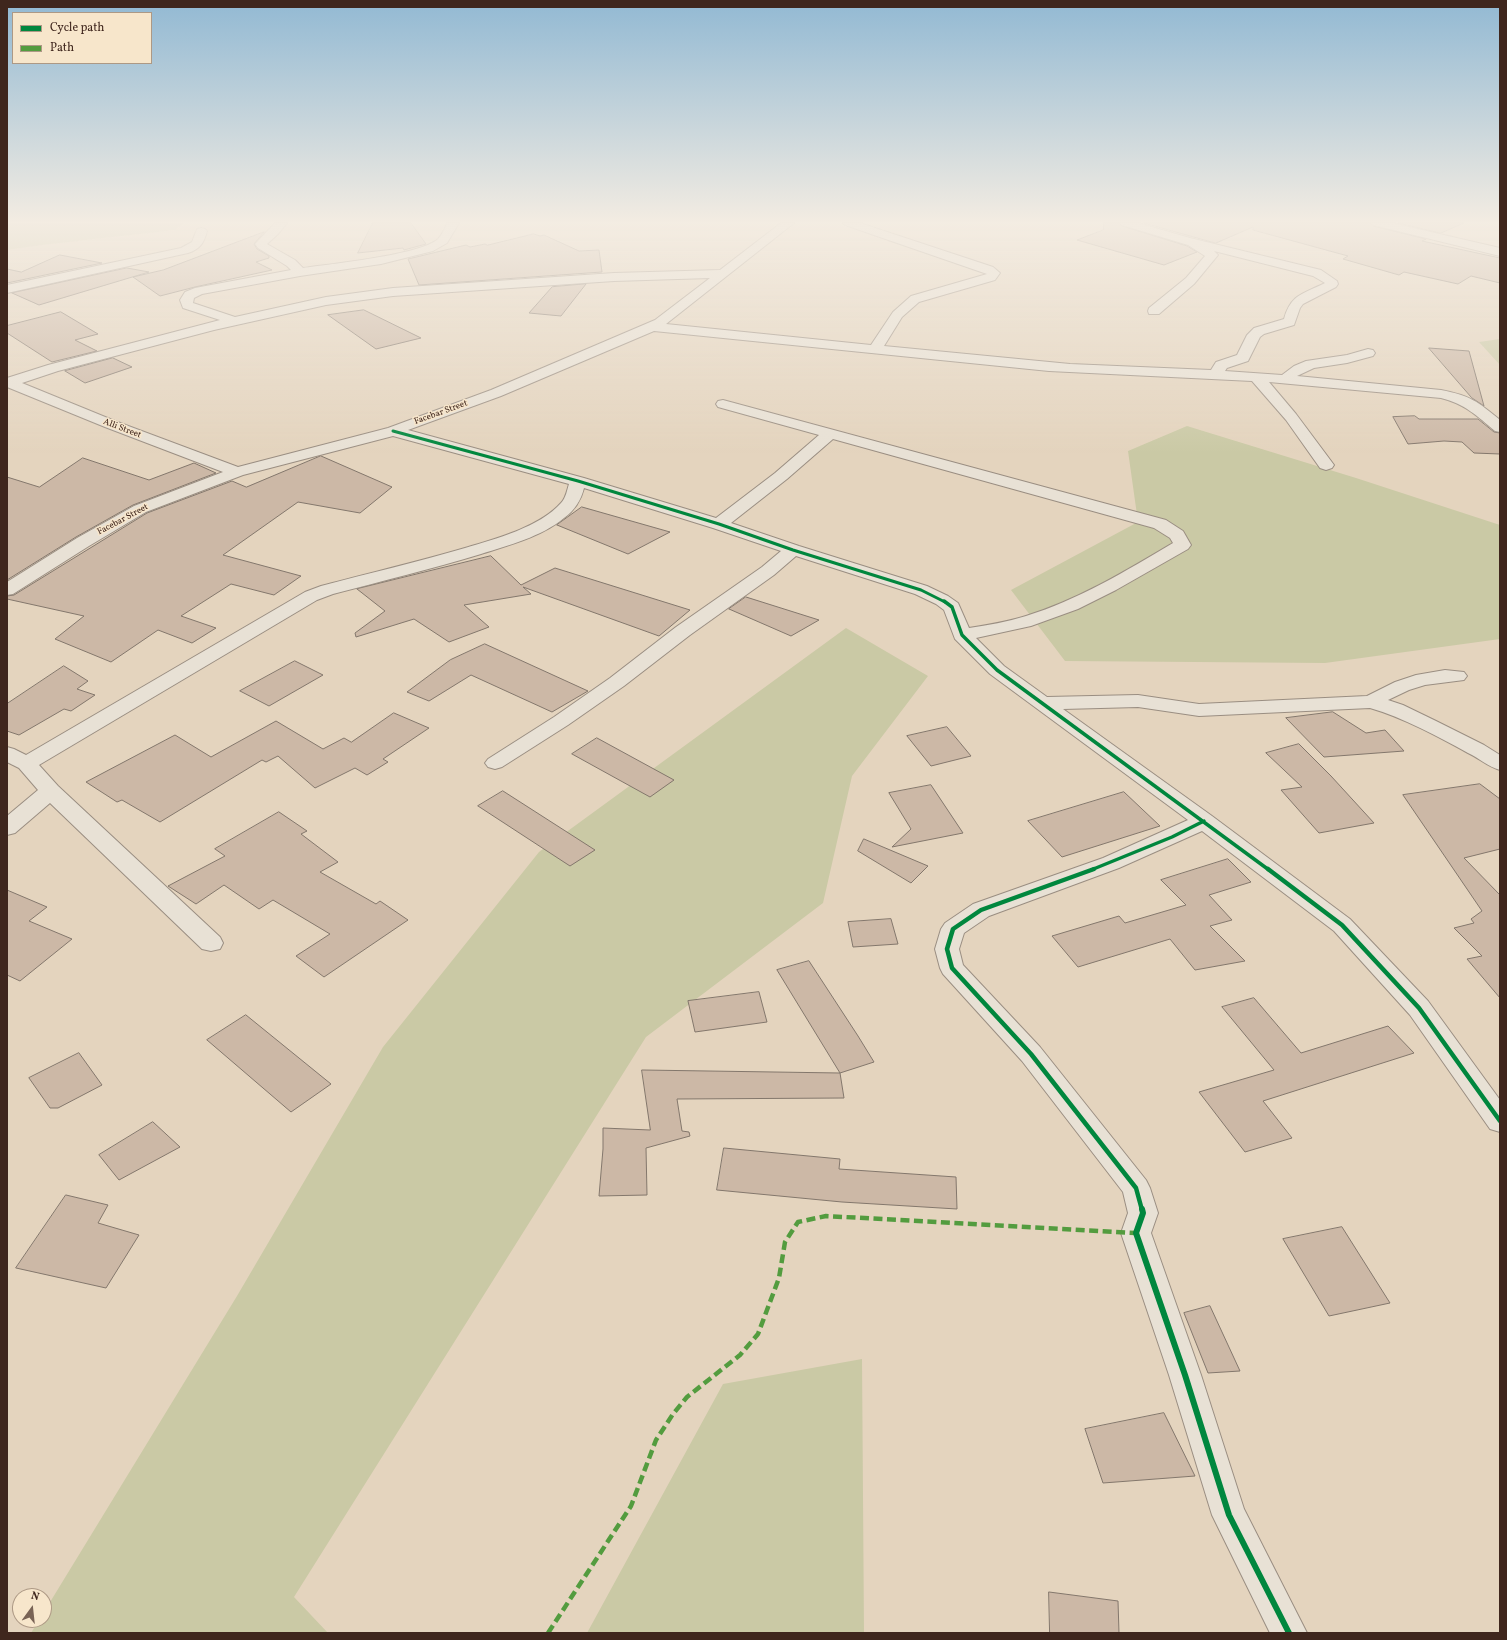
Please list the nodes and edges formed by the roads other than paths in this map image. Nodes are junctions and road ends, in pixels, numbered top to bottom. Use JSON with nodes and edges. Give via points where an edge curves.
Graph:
{"nodes":[{"id":1,"x":186,"y":300,"type":"edge"},
{"id":2,"x":337,"y":300,"type":"edge"},
{"id":3,"x":689,"y":300,"type":"edge"},
{"id":4,"x":914,"y":300,"type":"edge"},
{"id":5,"x":1168,"y":300,"type":"edge"},
{"id":6,"x":1301,"y":300,"type":"edge"},
{"id":7,"x":1154,"y":311,"type":"dead end"},
{"id":8,"x":235,"y":321,"type":"junction"},
{"id":9,"x":652,"y":327,"type":"junction"},
{"id":10,"x":876,"y":348,"type":"junction"},
{"id":11,"x":1368,"y":353,"type":"dead end"},
{"id":12,"x":1216,"y":375,"type":"junction"},
{"id":13,"x":1257,"y":378,"type":"junction"},
{"id":14,"x":1286,"y":379,"type":"junction"},
{"id":15,"x":7,"y":382,"type":"edge"},
{"id":16,"x":723,"y":404,"type":"dead end"},
{"id":17,"x":1500,"y":428,"type":"edge"},
{"id":18,"x":393,"y":431,"type":"junction"},
{"id":19,"x":831,"y":433,"type":"junction"},
{"id":20,"x":1326,"y":465,"type":"dead end"},
{"id":21,"x":237,"y":472,"type":"junction"},
{"id":22,"x":578,"y":480,"type":"junction"},
{"id":23,"x":719,"y":524,"type":"junction"},
{"id":24,"x":793,"y":550,"type":"junction"},
{"id":25,"x":7,"y":590,"type":"edge"},
{"id":26,"x":962,"y":635,"type":"junction"},
{"id":27,"x":1457,"y":676,"type":"dead end"},
{"id":28,"x":1371,"y":702,"type":"junction"},
{"id":29,"x":1042,"y":703,"type":"junction"},
{"id":30,"x":7,"y":752,"type":"edge"},
{"id":31,"x":495,"y":763,"type":"dead end"},
{"id":32,"x":26,"y":764,"type":"junction"},
{"id":33,"x":1500,"y":764,"type":"edge"},
{"id":34,"x":50,"y":791,"type":"junction"},
{"id":35,"x":1204,"y":820,"type":"junction"},
{"id":36,"x":7,"y":828,"type":"edge"},
{"id":37,"x":211,"y":943,"type":"dead end"},
{"id":38,"x":1500,"y":1121,"type":"edge"},
{"id":39,"x":1289,"y":1633,"type":"edge"}],
"edges":[{"from":1,"to":8,"type":"street","via":[[186,305]]},
{"from":2,"to":8,"type":"street"},
{"from":3,"to":9,"type":"street","name":"Facebar Street"},
{"from":4,"to":10,"type":"street","via":[[898,314]]},
{"from":5,"to":7,"type":"street"},
{"from":6,"to":12,"type":"street","via":[[1296,302],[1289,322],[1259,331],[1254,335],[1242,359],[1221,364]]},
{"from":8,"to":15,"type":"street"},
{"from":9,"to":10,"type":"street"},
{"from":9,"to":18,"type":"street","name":"Facebar Street","via":[[496,393]]},
{"from":10,"to":12,"type":"street","via":[[1077,370]]},
{"from":11,"to":14,"type":"street","via":[[1341,360],[1315,362],[1294,371]]},
{"from":12,"to":13,"type":"street"},
{"from":13,"to":14,"type":"street"},
{"from":13,"to":20,"type":"street","via":[[1291,417]]},
{"from":14,"to":17,"type":"street","via":[[1442,394],[1460,398]]},
{"from":15,"to":21,"type":"street","name":"Alli Street"},
{"from":16,"to":19,"type":"street"},
{"from":18,"to":21,"type":"street","name":"Facebar Street"},
{"from":18,"to":22,"type":"street"},
{"from":19,"to":23,"type":"street"},
{"from":19,"to":26,"type":"street","via":[[1160,524],[1177,535],[1182,544],[1137,572],[1079,601],[1008,627]]},
{"from":21,"to":25,"type":"street","name":"Facebar Street","via":[[140,509]]},
{"from":22,"to":23,"type":"street"},
{"from":22,"to":32,"type":"street","via":[[573,499],[567,508],[559,515],[519,536],[311,596]]},
{"from":23,"to":24,"type":"street"},
{"from":24,"to":26,"type":"street","via":[[921,590],[942,600],[952,607]]},
{"from":24,"to":31,"type":"street","via":[[617,682]]},
{"from":26,"to":29,"type":"street","via":[[997,670]]},
{"from":27,"to":28,"type":"street","via":[[1423,679],[1385,693]]},
{"from":28,"to":29,"type":"street","via":[[1200,710],[1138,701]]},
{"from":28,"to":33,"type":"street","via":[[1396,709],[1430,724]]},
{"from":29,"to":35,"type":"street"},
{"from":30,"to":32,"type":"street"},
{"from":32,"to":34,"type":"street"},
{"from":34,"to":36,"type":"street"},
{"from":34,"to":37,"type":"street"},
{"from":35,"to":38,"type":"street","via":[[1342,925],[1419,1008]]},
{"from":35,"to":39,"type":"street","via":[[1172,837],[1111,863],[980,910],[953,929],[947,949],[952,968],[1031,1054],[1136,1188],[1144,1213],[1136,1233],[1185,1375],[1229,1515]]}]}
